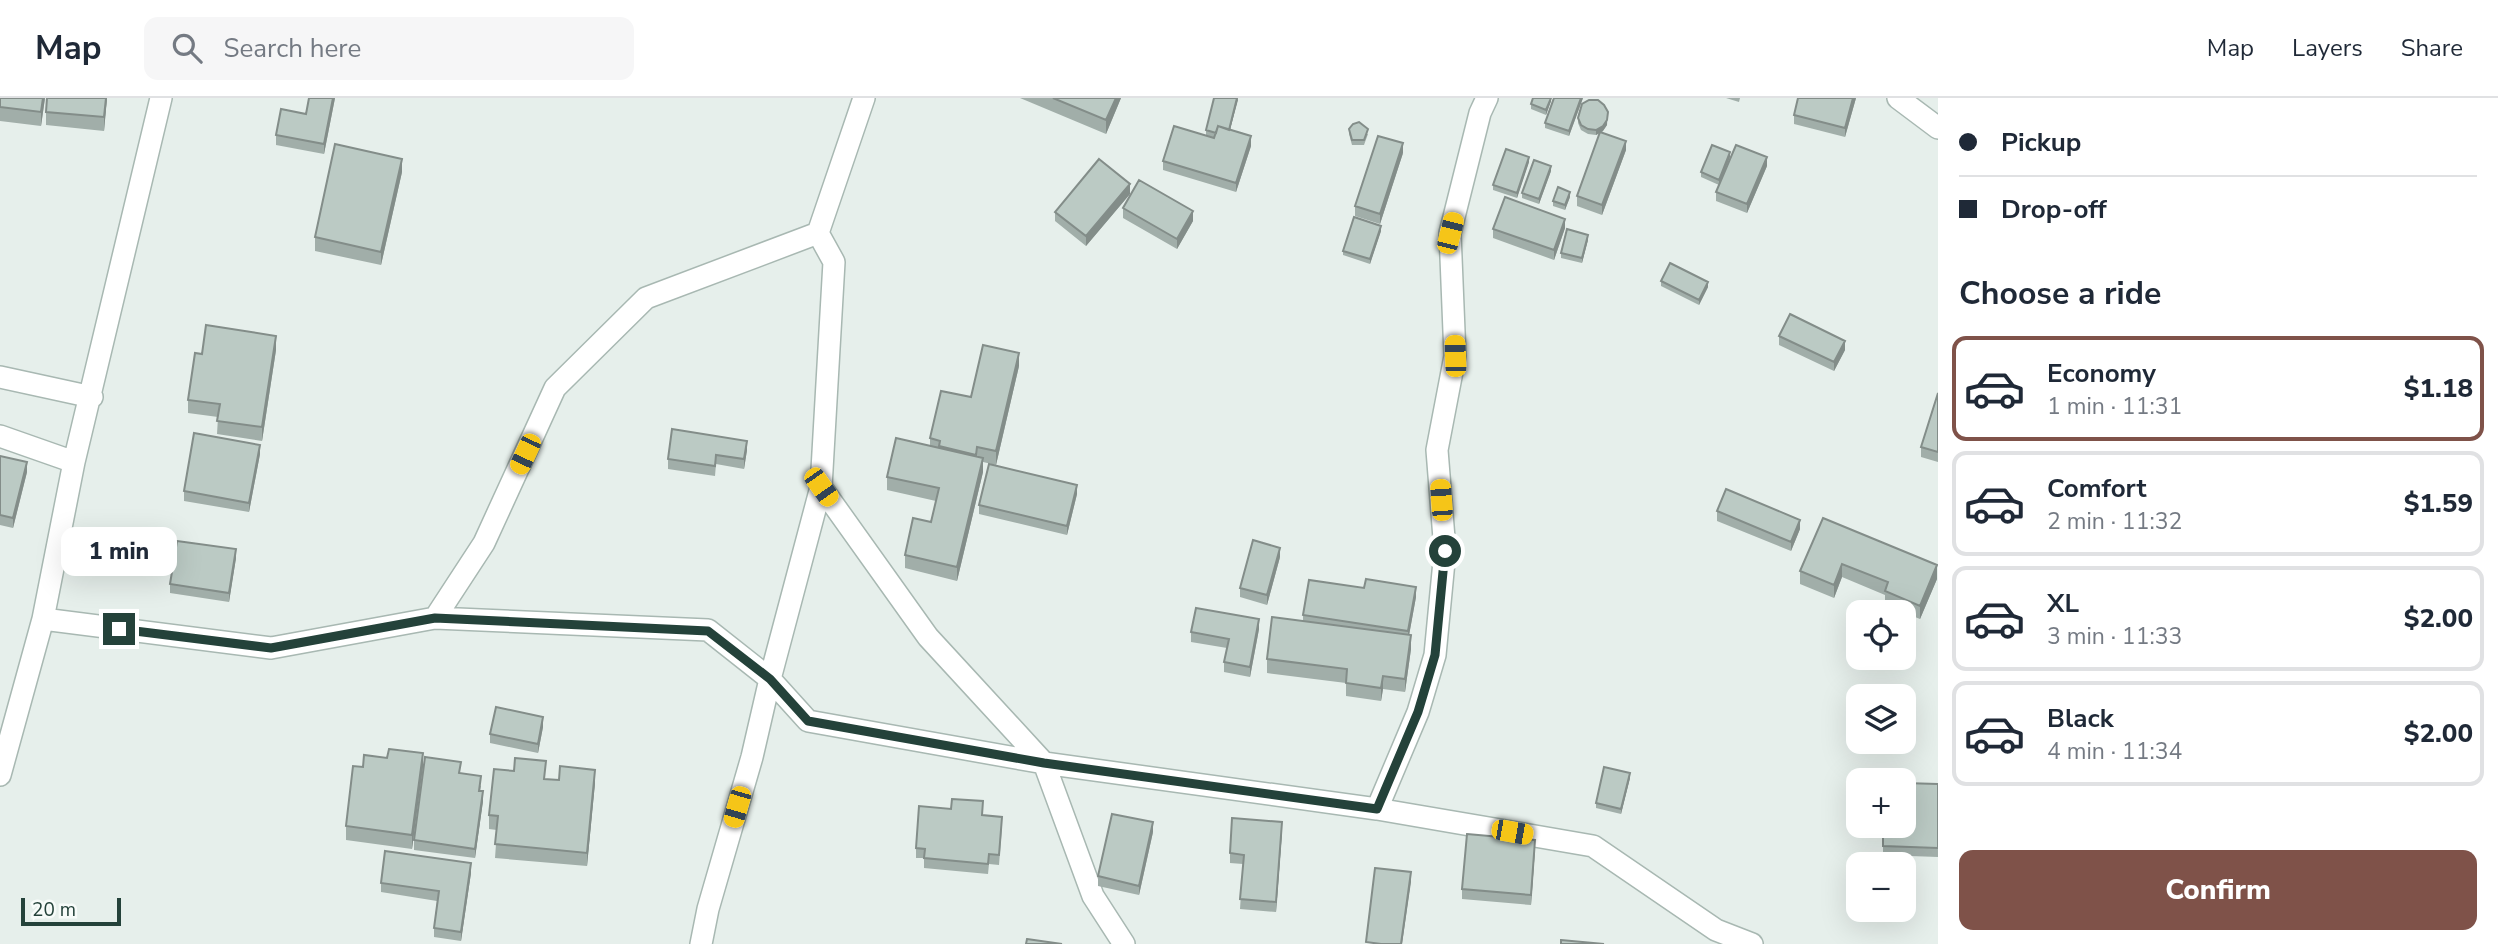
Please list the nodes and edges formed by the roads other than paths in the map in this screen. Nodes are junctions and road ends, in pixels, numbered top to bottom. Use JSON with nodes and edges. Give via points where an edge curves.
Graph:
{"nodes":[{"id":1,"x":161,"y":98,"type":"edge"},
{"id":2,"x":864,"y":98,"type":"edge"},
{"id":3,"x":1487,"y":98,"type":"edge"},
{"id":4,"x":1898,"y":98,"type":"edge"},
{"id":5,"x":1938,"y":128,"type":"edge"},
{"id":6,"x":818,"y":233,"type":"junction"},
{"id":7,"x":0,"y":377,"type":"edge"},
{"id":8,"x":92,"y":397,"type":"junction"},
{"id":9,"x":0,"y":436,"type":"edge"},
{"id":10,"x":75,"y":462,"type":"junction"},
{"id":11,"x":821,"y":487,"type":"junction"},
{"id":12,"x":435,"y":618,"type":"junction"},
{"id":13,"x":43,"y":619,"type":"junction"},
{"id":14,"x":770,"y":679,"type":"junction"},
{"id":15,"x":1044,"y":763,"type":"junction"},
{"id":16,"x":0,"y":775,"type":"edge"},
{"id":17,"x":1377,"y":809,"type":"junction"},
{"id":18,"x":701,"y":944,"type":"edge"},
{"id":19,"x":1124,"y":944,"type":"edge"},
{"id":20,"x":1752,"y":944,"type":"edge"}],
"edges":[{"from":1,"to":8,"type":"street"},
{"from":2,"to":6,"type":"street"},
{"from":3,"to":17,"type":"street","via":[[1450,233],[1455,356],[1437,450],[1445,551],[1435,655],[1418,712]]},
{"from":4,"to":5,"type":"street"},
{"from":6,"to":11,"type":"street","via":[[834,262]]},
{"from":6,"to":12,"type":"street","via":[[646,298],[555,388],[484,543]]},
{"from":7,"to":8,"type":"street"},
{"from":8,"to":10,"type":"street"},
{"from":9,"to":10,"type":"street"},
{"from":10,"to":13,"type":"street"},
{"from":11,"to":14,"type":"street"},
{"from":11,"to":15,"type":"street","via":[[928,636]]},
{"from":12,"to":13,"type":"street","via":[[271,648]]},
{"from":12,"to":14,"type":"street","via":[[708,631]]},
{"from":13,"to":16,"type":"street"},
{"from":14,"to":15,"type":"street","via":[[808,721]]},
{"from":14,"to":18,"type":"street"},
{"from":15,"to":17,"type":"street"},
{"from":15,"to":19,"type":"street","via":[[1093,896]]},
{"from":17,"to":20,"type":"street","via":[[1593,846],[1716,930]]}]}
